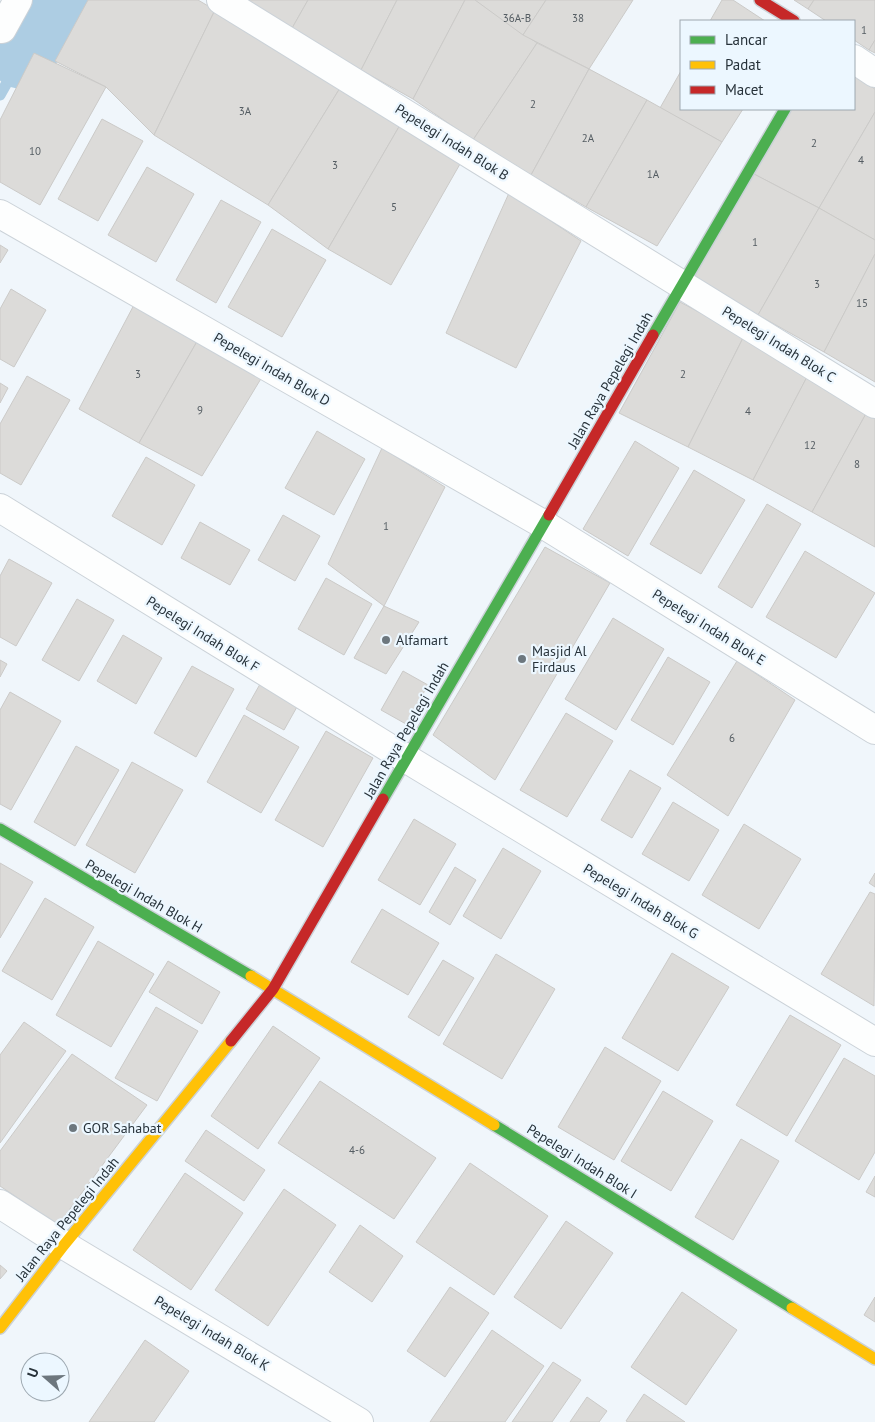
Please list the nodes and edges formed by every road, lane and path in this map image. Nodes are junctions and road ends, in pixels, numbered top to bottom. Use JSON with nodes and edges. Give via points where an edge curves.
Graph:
{"nodes":[{"id":1,"x":18,"y":0,"type":"edge"},
{"id":2,"x":221,"y":0,"type":"edge"},
{"id":3,"x":760,"y":0,"type":"edge"},
{"id":4,"x":792,"y":20,"type":"edge"},
{"id":5,"x":1,"y":29,"type":"edge"},
{"id":6,"x":855,"y":60,"type":"edge"},
{"id":7,"x":875,"y":72,"type":"edge"},
{"id":8,"x":784,"y":110,"type":"edge"},
{"id":9,"x":0,"y":214,"type":"edge"},
{"id":10,"x":683,"y":284,"type":"junction"},
{"id":11,"x":875,"y":404,"type":"edge"},
{"id":12,"x":0,"y":508,"type":"edge"},
{"id":13,"x":543,"y":524,"type":"junction"},
{"id":14,"x":875,"y":730,"type":"edge"},
{"id":15,"x":407,"y":759,"type":"junction"},
{"id":16,"x":0,"y":829,"type":"edge"},
{"id":17,"x":273,"y":989,"type":"junction"},
{"id":18,"x":875,"y":1042,"type":"edge"},
{"id":19,"x":0,"y":1204,"type":"edge"},
{"id":20,"x":64,"y":1244,"type":"junction"},
{"id":21,"x":0,"y":1328,"type":"edge"},
{"id":22,"x":875,"y":1359,"type":"edge"},
{"id":23,"x":359,"y":1422,"type":"edge"}],
"edges":[{"from":1,"to":5,"type":"street"},
{"from":2,"to":10,"type":"street","name":"Pepelegi Indah Blok B"},
{"from":3,"to":4,"type":"street"},
{"from":6,"to":7,"type":"street"},
{"from":8,"to":10,"type":"street","name":"Jalan Raya Pepelegi Indah"},
{"from":9,"to":13,"type":"street","name":"Pepelegi Indah Blok D"},
{"from":10,"to":11,"type":"street","name":"Pepelegi Indah Blok C"},
{"from":10,"to":13,"type":"street","name":"Jalan Raya Pepelegi Indah"},
{"from":12,"to":15,"type":"street","name":"Pepelegi Indah Blok F"},
{"from":13,"to":14,"type":"street","name":"Pepelegi Indah Blok E"},
{"from":13,"to":15,"type":"street","name":"Jalan Raya Pepelegi Indah"},
{"from":15,"to":17,"type":"street","name":"Jalan Raya Pepelegi Indah"},
{"from":15,"to":18,"type":"street","name":"Pepelegi Indah Blok G"},
{"from":16,"to":17,"type":"street","name":"Pepelegi Indah Blok H"},
{"from":17,"to":20,"type":"street","name":"Jalan Raya Pepelegi Indah"},
{"from":17,"to":22,"type":"street","name":"Pepelegi Indah Blok I"},
{"from":19,"to":20,"type":"street","name":"Pepelegi Indah Blok K"},
{"from":20,"to":21,"type":"street","name":"Jalan Raya Pepelegi Indah"},
{"from":20,"to":23,"type":"street","name":"Pepelegi Indah Blok K"}]}
